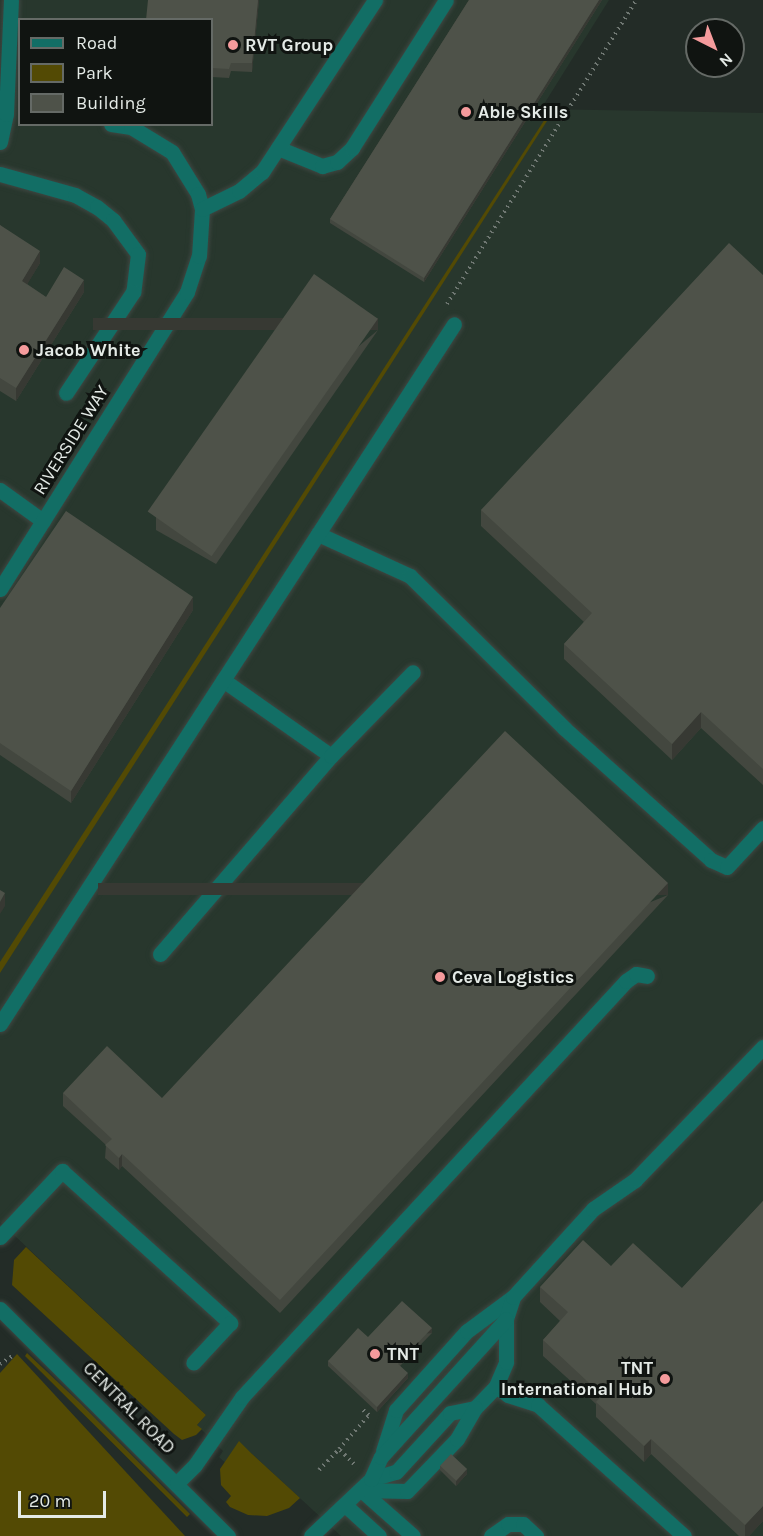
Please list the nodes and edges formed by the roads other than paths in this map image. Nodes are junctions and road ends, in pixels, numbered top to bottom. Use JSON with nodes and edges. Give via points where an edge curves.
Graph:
{"nodes":[{"id":1,"x":11,"y":0,"type":"edge"},
{"id":2,"x":375,"y":0,"type":"edge"},
{"id":3,"x":446,"y":0,"type":"edge"},
{"id":4,"x":8,"y":114,"type":"edge"},
{"id":5,"x":124,"y":126,"type":"edge"},
{"id":6,"x":0,"y":142,"type":"edge"},
{"id":7,"x":278,"y":148,"type":"junction"},
{"id":8,"x":0,"y":174,"type":"edge"},
{"id":9,"x":202,"y":209,"type":"junction"},
{"id":10,"x":454,"y":324,"type":"road end"},
{"id":11,"x":66,"y":393,"type":"dead end"},
{"id":12,"x":0,"y":490,"type":"edge"},
{"id":13,"x":43,"y":521,"type":"junction"},
{"id":14,"x":318,"y":534,"type":"junction"},
{"id":15,"x":0,"y":589,"type":"edge"},
{"id":16,"x":413,"y":672,"type":"dead end"},
{"id":17,"x":224,"y":680,"type":"junction"},
{"id":18,"x":331,"y":756,"type":"junction"},
{"id":19,"x":763,"y":828,"type":"edge"},
{"id":20,"x":160,"y":954,"type":"dead end"},
{"id":21,"x":647,"y":976,"type":"dead end"},
{"id":22,"x":0,"y":1024,"type":"edge"},
{"id":23,"x":763,"y":1047,"type":"edge"},
{"id":24,"x":0,"y":1237,"type":"edge"},
{"id":25,"x":513,"y":1297,"type":"junction"},
{"id":26,"x":0,"y":1309,"type":"edge"},
{"id":27,"x":506,"y":1319,"type":"junction"},
{"id":28,"x":193,"y":1363,"type":"dead end"},
{"id":29,"x":496,"y":1386,"type":"junction"},
{"id":30,"x":475,"y":1408,"type":"junction"},
{"id":31,"x":381,"y":1457,"type":"junction"},
{"id":32,"x":177,"y":1483,"type":"junction"},
{"id":33,"x":366,"y":1485,"type":"junction"},
{"id":34,"x":345,"y":1505,"type":"junction"},
{"id":35,"x":317,"y":1534,"type":"edge"},
{"id":36,"x":228,"y":1536,"type":"edge"},
{"id":37,"x":379,"y":1536,"type":"edge"},
{"id":38,"x":413,"y":1536,"type":"edge"},
{"id":39,"x":491,"y":1536,"type":"edge"},
{"id":40,"x":536,"y":1536,"type":"edge"},
{"id":41,"x":684,"y":1536,"type":"edge"}],
"edges":[{"from":1,"to":4,"type":"street"},
{"from":2,"to":7,"type":"street"},
{"from":3,"to":7,"type":"street","via":[[352,148],[337,162],[322,166]]},
{"from":4,"to":6,"type":"street"},
{"from":5,"to":9,"type":"street","name":"RIVERSIDE WAY","via":[[172,152],[198,194]]},
{"from":7,"to":9,"type":"street","via":[[262,172],[239,191]]},
{"from":8,"to":11,"type":"street","via":[[75,195],[97,207],[113,220],[138,254],[133,292]]},
{"from":9,"to":13,"type":"street","name":"RIVERSIDE WAY","via":[[199,255],[187,292]]},
{"from":10,"to":14,"type":"street"},
{"from":12,"to":13,"type":"street"},
{"from":13,"to":15,"type":"street","name":"RIVERSIDE WAY"},
{"from":14,"to":17,"type":"street"},
{"from":14,"to":19,"type":"street","via":[[410,576],[564,728],[711,860],[728,867]]},
{"from":16,"to":18,"type":"street"},
{"from":17,"to":18,"type":"street"},
{"from":17,"to":22,"type":"street"},
{"from":18,"to":20,"type":"street"},
{"from":21,"to":32,"type":"street","via":[[636,974],[610,999],[242,1397],[195,1465]]},
{"from":23,"to":25,"type":"street","via":[[634,1180],[593,1209]]},
{"from":24,"to":28,"type":"street","via":[[62,1171],[230,1323]]},
{"from":25,"to":27,"type":"street"},
{"from":25,"to":31,"type":"street","via":[[467,1331],[396,1410]]},
{"from":26,"to":32,"type":"street","name":"CENTRAL ROAD"},
{"from":27,"to":29,"type":"street","via":[[506,1362]]},
{"from":27,"to":31,"type":"street"},
{"from":29,"to":30,"type":"street"},
{"from":29,"to":41,"type":"street","via":[[508,1395],[538,1405]]},
{"from":30,"to":33,"type":"street","via":[[450,1413],[396,1472]]},
{"from":30,"to":33,"type":"street","via":[[457,1439],[407,1491]]},
{"from":31,"to":33,"type":"street"},
{"from":32,"to":36,"type":"street","name":"CENTRAL ROAD"},
{"from":33,"to":34,"type":"street"},
{"from":33,"to":38,"type":"street"},
{"from":34,"to":35,"type":"street"},
{"from":34,"to":37,"type":"street"},
{"from":39,"to":40,"type":"street","via":[[508,1524],[523,1524]]}]}
